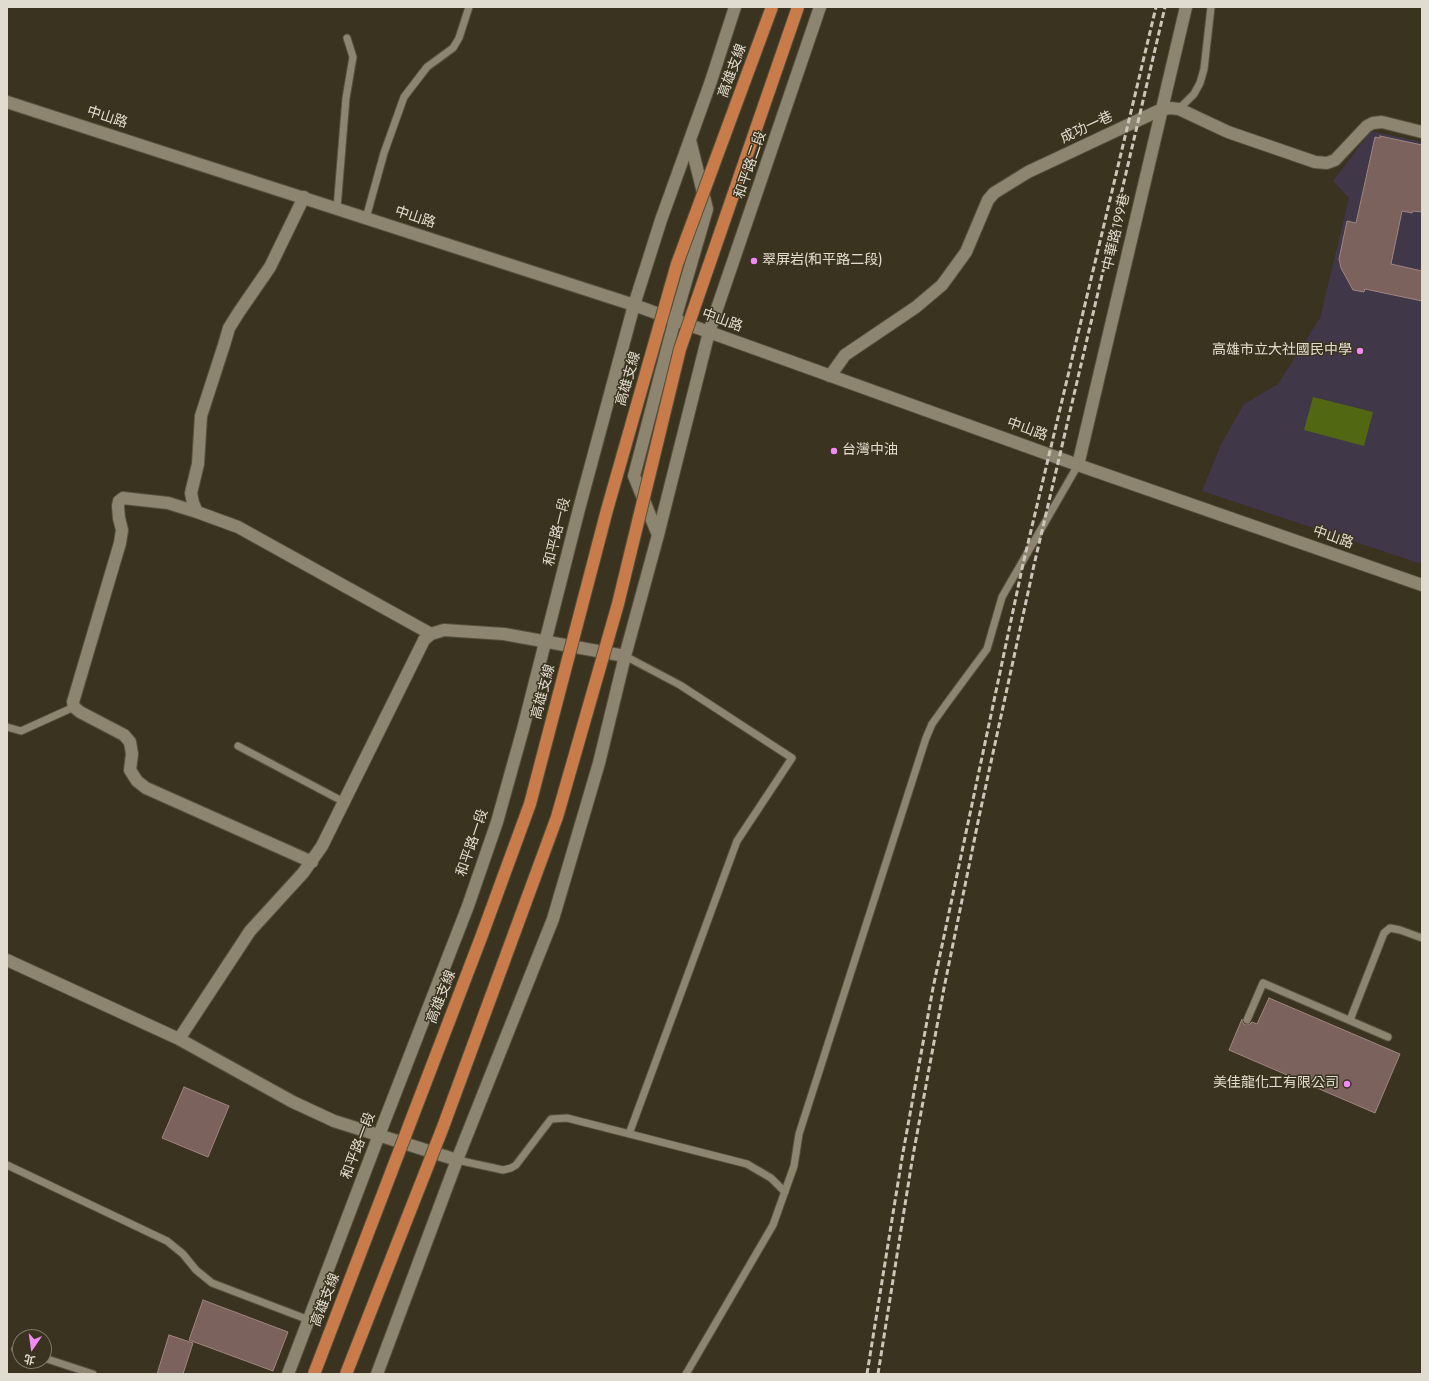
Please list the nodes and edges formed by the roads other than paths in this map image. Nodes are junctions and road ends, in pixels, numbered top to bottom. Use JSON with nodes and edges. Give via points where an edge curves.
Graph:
{"nodes":[{"id":1,"x":469,"y":7,"type":"edge"},
{"id":2,"x":735,"y":7,"type":"edge"},
{"id":3,"x":772,"y":7,"type":"edge"},
{"id":4,"x":798,"y":7,"type":"edge"},
{"id":5,"x":820,"y":7,"type":"edge"},
{"id":6,"x":1186,"y":7,"type":"edge"},
{"id":7,"x":1211,"y":7,"type":"edge"},
{"id":8,"x":347,"y":38,"type":"dead end"},
{"id":9,"x":7,"y":102,"type":"edge"},
{"id":10,"x":1162,"y":109,"type":"junction"},
{"id":11,"x":1179,"y":109,"type":"junction"},
{"id":12,"x":1422,"y":132,"type":"edge"},
{"id":13,"x":690,"y":140,"type":"junction"},
{"id":14,"x":304,"y":198,"type":"junction"},
{"id":15,"x":337,"y":208,"type":"junction"},
{"id":16,"x":366,"y":218,"type":"junction"},
{"id":17,"x":634,"y":305,"type":"junction"},
{"id":18,"x":674,"y":319,"type":"junction"},
{"id":19,"x":709,"y":332,"type":"junction"},
{"id":20,"x":830,"y":376,"type":"junction"},
{"id":21,"x":1078,"y":464,"type":"junction"},
{"id":22,"x":197,"y":512,"type":"junction"},
{"id":23,"x":658,"y":535,"type":"junction"},
{"id":24,"x":1422,"y":585,"type":"edge"},
{"id":25,"x":431,"y":634,"type":"junction"},
{"id":26,"x":545,"y":642,"type":"junction"},
{"id":27,"x":625,"y":656,"type":"junction"},
{"id":28,"x":74,"y":707,"type":"junction"},
{"id":29,"x":7,"y":727,"type":"edge"},
{"id":30,"x":238,"y":746,"type":"dead end"},
{"id":31,"x":344,"y":802,"type":"junction"},
{"id":32,"x":312,"y":862,"type":"junction"},
{"id":33,"x":1422,"y":938,"type":"edge"},
{"id":34,"x":7,"y":960,"type":"edge"},
{"id":35,"x":1247,"y":1020,"type":"dead end"},
{"id":36,"x":1350,"y":1020,"type":"junction"},
{"id":37,"x":1388,"y":1037,"type":"dead end"},
{"id":38,"x":179,"y":1039,"type":"junction"},
{"id":39,"x":629,"y":1134,"type":"junction"},
{"id":40,"x":378,"y":1135,"type":"junction"},
{"id":41,"x":458,"y":1160,"type":"junction"},
{"id":42,"x":7,"y":1165,"type":"edge"},
{"id":43,"x":785,"y":1192,"type":"junction"},
{"id":44,"x":308,"y":1320,"type":"junction"},
{"id":45,"x":52,"y":1361,"type":"edge"},
{"id":46,"x":93,"y":1374,"type":"edge"},
{"id":47,"x":288,"y":1374,"type":"edge"},
{"id":48,"x":314,"y":1374,"type":"edge"},
{"id":49,"x":346,"y":1374,"type":"edge"},
{"id":50,"x":377,"y":1374,"type":"edge"},
{"id":51,"x":686,"y":1374,"type":"edge"}],
"edges":[{"from":1,"to":16,"type":"lane","via":[[453,48],[427,67],[404,97],[384,152]]},
{"from":2,"to":13,"type":"street"},
{"from":3,"to":48,"type":"highway","name":"高雄支線","bridge":true,"via":[[677,264],[607,510],[530,804]]},
{"from":4,"to":49,"type":"highway","bridge":true,"via":[[680,349],[618,604],[557,817],[443,1127]]},
{"from":5,"to":19,"type":"street","name":"和平路二段"},
{"from":6,"to":10,"type":"street","name":"中華路199巷"},
{"from":7,"to":11,"type":"lane","via":[[1200,83],[1194,94]]},
{"from":8,"to":15,"type":"lane","via":[[353,57],[346,98]]},
{"from":9,"to":14,"type":"street","name":"中山路"},
{"from":10,"to":11,"type":"street","name":"成功一巷"},
{"from":10,"to":20,"type":"street","name":"成功一巷","via":[[1028,172],[994,193],[988,200],[966,252],[942,285],[916,307],[845,355]]},
{"from":10,"to":21,"type":"street","name":"中華路199巷"},
{"from":11,"to":12,"type":"street","name":"成功一巷","via":[[1222,130],[1315,162],[1327,163],[1335,160],[1367,126],[1373,123],[1382,122]]},
{"from":13,"to":17,"type":"street"},
{"from":13,"to":18,"type":"street","via":[[707,209]]},
{"from":14,"to":15,"type":"street","name":"中山路"},
{"from":14,"to":22,"type":"street","via":[[270,267],[229,328],[201,416],[198,464],[191,493]]},
{"from":15,"to":16,"type":"street","name":"中山路"},
{"from":16,"to":17,"type":"street","name":"中山路"},
{"from":17,"to":18,"type":"street","name":"中山路"},
{"from":17,"to":26,"type":"street","name":"和平路一段"},
{"from":18,"to":19,"type":"street","name":"中山路"},
{"from":18,"to":23,"type":"street","via":[[634,476]]},
{"from":19,"to":20,"type":"street","name":"中山路"},
{"from":19,"to":23,"type":"street"},
{"from":20,"to":21,"type":"street","name":"中山路"},
{"from":21,"to":24,"type":"street","name":"中山路"},
{"from":21,"to":43,"type":"lane","via":[[1002,597],[987,650],[932,724],[926,738],[799,1134],[794,1166]]},
{"from":22,"to":25,"type":"street","via":[[238,527]]},
{"from":22,"to":28,"type":"street","via":[[168,503],[123,498],[119,501],[122,530],[120,543],[73,702]]},
{"from":23,"to":27,"type":"street"},
{"from":25,"to":26,"type":"street","via":[[444,630],[474,631]]},
{"from":25,"to":31,"type":"street","via":[[424,640]]},
{"from":26,"to":27,"type":"street"},
{"from":26,"to":40,"type":"street","name":"和平路一段","via":[[497,822],[468,906]]},
{"from":27,"to":39,"type":"lane","via":[[680,685],[792,758],[737,841]]},
{"from":27,"to":41,"type":"street","via":[[599,763],[552,919]]},
{"from":28,"to":29,"type":"lane","via":[[21,731]]},
{"from":28,"to":32,"type":"street","via":[[124,735],[130,742],[130,770],[137,781],[146,788]]},
{"from":30,"to":31,"type":"lane"},
{"from":31,"to":32,"type":"street"},
{"from":32,"to":38,"type":"street","via":[[250,931]]},
{"from":33,"to":36,"type":"lane","via":[[1390,928],[1384,933]]},
{"from":34,"to":38,"type":"street"},
{"from":35,"to":36,"type":"lane","via":[[1263,983]]},
{"from":36,"to":37,"type":"lane"},
{"from":38,"to":40,"type":"street","via":[[300,1105],[334,1121]]},
{"from":39,"to":41,"type":"lane","via":[[567,1118],[556,1118],[547,1123],[516,1165],[511,1168],[503,1170]]},
{"from":39,"to":43,"type":"lane","via":[[747,1164],[771,1178]]},
{"from":40,"to":41,"type":"street"},
{"from":40,"to":44,"type":"street","name":"和平路一段"},
{"from":41,"to":50,"type":"street"},
{"from":42,"to":44,"type":"lane","via":[[167,1241],[212,1282]]},
{"from":43,"to":51,"type":"lane","via":[[773,1225]]},
{"from":44,"to":47,"type":"street","name":"和平路一段"},
{"from":45,"to":46,"type":"lane"}]}
